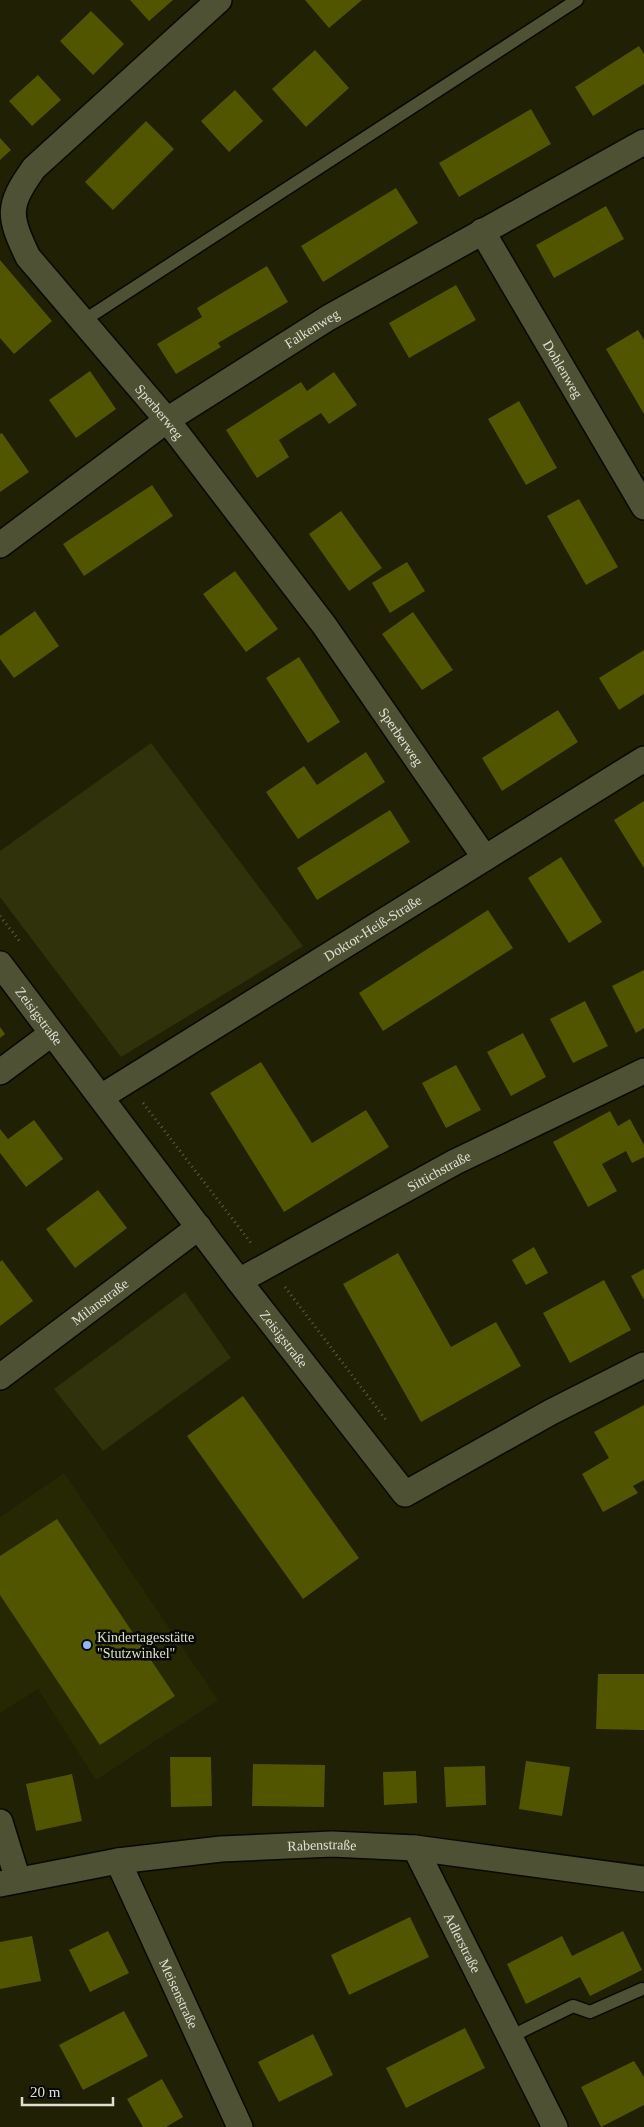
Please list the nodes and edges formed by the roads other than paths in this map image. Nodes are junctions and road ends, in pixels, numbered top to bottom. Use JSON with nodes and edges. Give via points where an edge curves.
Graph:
{"nodes":[{"id":1,"x":219,"y":0,"type":"edge"},
{"id":2,"x":577,"y":0,"type":"edge"},
{"id":3,"x":644,"y":142,"type":"edge"},
{"id":4,"x":482,"y":231,"type":"junction"},
{"id":5,"x":82,"y":321,"type":"junction"},
{"id":6,"x":167,"y":420,"type":"junction"},
{"id":7,"x":644,"y":507,"type":"edge"},
{"id":8,"x":0,"y":545,"type":"edge"},
{"id":9,"x":644,"y":759,"type":"edge"},
{"id":10,"x":486,"y":858,"type":"junction"},
{"id":11,"x":0,"y":964,"type":"edge"},
{"id":12,"x":51,"y":1034,"type":"junction"},
{"id":13,"x":644,"y":1071,"type":"edge"},
{"id":14,"x":0,"y":1072,"type":"edge"},
{"id":15,"x":101,"y":1096,"type":"junction"},
{"id":16,"x":199,"y":1227,"type":"junction"},
{"id":17,"x":239,"y":1281,"type":"junction"},
{"id":18,"x":644,"y":1365,"type":"edge"},
{"id":19,"x":0,"y":1377,"type":"edge"},
{"id":20,"x":0,"y":1822,"type":"edge"},
{"id":21,"x":415,"y":1848,"type":"junction"},
{"id":22,"x":118,"y":1862,"type":"junction"},
{"id":23,"x":644,"y":1879,"type":"edge"},
{"id":24,"x":9,"y":1882,"type":"edge"},
{"id":25,"x":642,"y":1989,"type":"dead end"},
{"id":26,"x":510,"y":2037,"type":"junction"},
{"id":27,"x":240,"y":2127,"type":"edge"},
{"id":28,"x":555,"y":2127,"type":"edge"}],
"edges":[{"from":1,"to":5,"type":"street","name":"Sperberweg","via":[[34,168],[20,188],[11,211],[28,257]]},
{"from":2,"to":5,"type":"lane"},
{"from":3,"to":4,"type":"street","name":"Falkenweg"},
{"from":4,"to":6,"type":"street","name":"Falkenweg","via":[[328,318]]},
{"from":4,"to":7,"type":"street","name":"Dohlenweg"},
{"from":5,"to":6,"type":"street","name":"Sperberweg"},
{"from":6,"to":8,"type":"street","name":"Falkenweg"},
{"from":6,"to":10,"type":"street","name":"Sperberweg","via":[[324,625]]},
{"from":9,"to":10,"type":"street","name":"Doktor-Heiß-Straße"},
{"from":10,"to":15,"type":"street","name":"Doktor-Heiß-Straße"},
{"from":11,"to":12,"type":"street","name":"Zeisigstraße"},
{"from":12,"to":14,"type":"street"},
{"from":12,"to":15,"type":"street","name":"Zeisigstraße"},
{"from":13,"to":17,"type":"street","name":"Sittichstraße","via":[[455,1162]]},
{"from":15,"to":16,"type":"street","name":"Zeisigstraße"},
{"from":16,"to":17,"type":"street","name":"Zeisigstraße"},
{"from":16,"to":19,"type":"street","name":"Milanstraße"},
{"from":17,"to":18,"type":"street","name":"Zeisigstraße","via":[[405,1494],[551,1412]]},
{"from":20,"to":24,"type":"street"},
{"from":21,"to":22,"type":"street","name":"Rabenstraße","via":[[332,1844],[221,1848]]},
{"from":21,"to":23,"type":"street","name":"Rabenstraße"},
{"from":21,"to":26,"type":"street","name":"Adlerstraße"},
{"from":22,"to":24,"type":"street","name":"Rabenstraße"},
{"from":22,"to":27,"type":"street","name":"Meisenstraße"},
{"from":25,"to":26,"type":"lane","via":[[590,2012],[573,2006]]},
{"from":26,"to":28,"type":"street","name":"Adlerstraße"}]}
